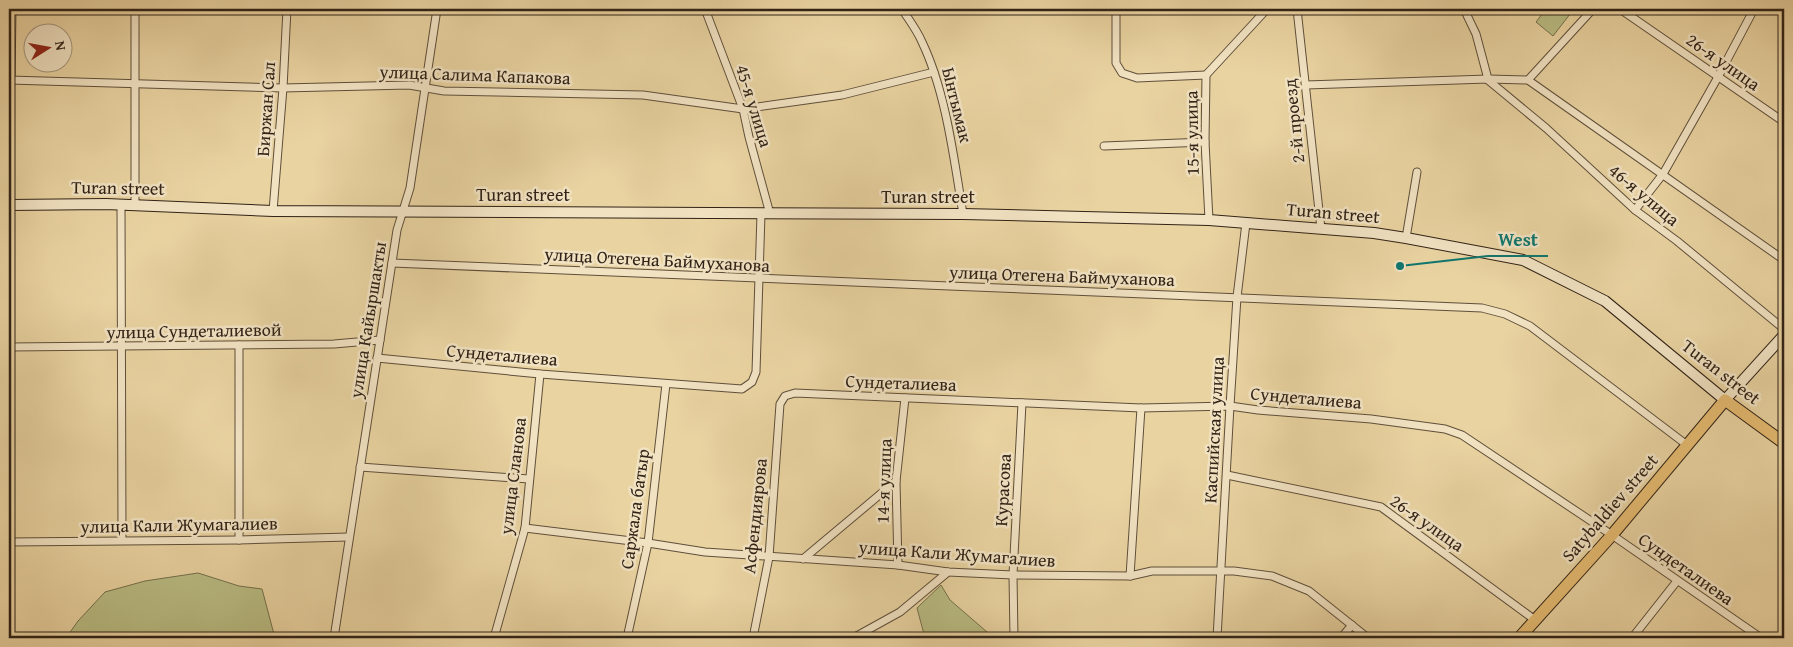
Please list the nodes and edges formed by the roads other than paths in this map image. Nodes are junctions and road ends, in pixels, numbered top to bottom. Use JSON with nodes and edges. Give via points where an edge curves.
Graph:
{"nodes":[{"id":1,"x":12,"y":9,"type":"edge"},
{"id":2,"x":136,"y":9,"type":"edge"},
{"id":3,"x":287,"y":9,"type":"edge"},
{"id":4,"x":437,"y":9,"type":"edge"},
{"id":5,"x":705,"y":9,"type":"edge"},
{"id":6,"x":902,"y":9,"type":"edge"},
{"id":7,"x":1116,"y":9,"type":"edge"},
{"id":8,"x":1267,"y":9,"type":"edge"},
{"id":9,"x":1297,"y":9,"type":"edge"},
{"id":10,"x":1464,"y":9,"type":"edge"},
{"id":11,"x":1593,"y":9,"type":"edge"},
{"id":12,"x":1620,"y":9,"type":"edge"},
{"id":13,"x":1754,"y":9,"type":"edge"},
{"id":14,"x":934,"y":72,"type":"junction"},
{"id":15,"x":1206,"y":75,"type":"junction"},
{"id":16,"x":1718,"y":77,"type":"junction"},
{"id":17,"x":10,"y":80,"type":"edge"},
{"id":18,"x":1488,"y":80,"type":"junction"},
{"id":19,"x":1528,"y":80,"type":"junction"},
{"id":20,"x":135,"y":84,"type":"junction"},
{"id":21,"x":1306,"y":85,"type":"junction"},
{"id":22,"x":283,"y":88,"type":"junction"},
{"id":23,"x":425,"y":88,"type":"junction"},
{"id":24,"x":743,"y":109,"type":"junction"},
{"id":25,"x":1784,"y":122,"type":"edge"},
{"id":26,"x":1206,"y":142,"type":"junction"},
{"id":27,"x":1104,"y":146,"type":"dead end"},
{"id":28,"x":1417,"y":172,"type":"dead end"},
{"id":29,"x":1663,"y":174,"type":"junction"},
{"id":30,"x":9,"y":205,"type":"edge"},
{"id":31,"x":121,"y":205,"type":"junction"},
{"id":32,"x":134,"y":206,"type":"junction"},
{"id":33,"x":1635,"y":210,"type":"junction"},
{"id":34,"x":273,"y":211,"type":"junction"},
{"id":35,"x":404,"y":211,"type":"junction"},
{"id":36,"x":766,"y":214,"type":"junction"},
{"id":37,"x":963,"y":214,"type":"junction"},
{"id":38,"x":1209,"y":220,"type":"junction"},
{"id":39,"x":1246,"y":224,"type":"junction"},
{"id":40,"x":1321,"y":229,"type":"junction"},
{"id":41,"x":1406,"y":238,"type":"junction"},
{"id":42,"x":1784,"y":260,"type":"edge"},
{"id":43,"x":392,"y":263,"type":"junction"},
{"id":44,"x":759,"y":279,"type":"junction"},
{"id":45,"x":1237,"y":297,"type":"junction"},
{"id":46,"x":1784,"y":329,"type":"edge"},
{"id":47,"x":1784,"y":335,"type":"edge"},
{"id":48,"x":380,"y":340,"type":"junction"},
{"id":49,"x":239,"y":345,"type":"junction"},
{"id":50,"x":9,"y":347,"type":"edge"},
{"id":51,"x":120,"y":347,"type":"junction"},
{"id":52,"x":377,"y":358,"type":"junction"},
{"id":53,"x":540,"y":374,"type":"junction"},
{"id":54,"x":666,"y":384,"type":"junction"},
{"id":55,"x":785,"y":396,"type":"joint"},
{"id":56,"x":905,"y":398,"type":"junction"},
{"id":57,"x":1725,"y":400,"type":"junction"},
{"id":58,"x":1022,"y":403,"type":"junction"},
{"id":59,"x":1230,"y":406,"type":"junction"},
{"id":60,"x":1141,"y":408,"type":"junction"},
{"id":61,"x":1784,"y":443,"type":"edge"},
{"id":62,"x":1686,"y":445,"type":"junction"},
{"id":63,"x":360,"y":467,"type":"junction"},
{"id":64,"x":1227,"y":475,"type":"junction"},
{"id":65,"x":529,"y":479,"type":"junction"},
{"id":66,"x":896,"y":481,"type":"junction"},
{"id":67,"x":524,"y":528,"type":"junction"},
{"id":68,"x":1612,"y":535,"type":"junction"},
{"id":69,"x":9,"y":537,"type":"edge"},
{"id":70,"x":349,"y":537,"type":"junction"},
{"id":71,"x":122,"y":540,"type":"junction"},
{"id":72,"x":239,"y":540,"type":"junction"},
{"id":73,"x":9,"y":542,"type":"edge"},
{"id":74,"x":648,"y":543,"type":"junction"},
{"id":75,"x":770,"y":557,"type":"junction"},
{"id":76,"x":803,"y":559,"type":"junction"},
{"id":77,"x":898,"y":566,"type":"junction"},
{"id":78,"x":948,"y":572,"type":"junction"},
{"id":79,"x":1220,"y":572,"type":"junction"},
{"id":80,"x":1013,"y":575,"type":"junction"},
{"id":81,"x":1130,"y":576,"type":"junction"},
{"id":82,"x":1677,"y":582,"type":"junction"},
{"id":83,"x":1535,"y":620,"type":"junction"},
{"id":84,"x":1352,"y":625,"type":"junction"},
{"id":85,"x":864,"y":635,"type":"edge"},
{"id":86,"x":334,"y":637,"type":"edge"},
{"id":87,"x":345,"y":638,"type":"edge"},
{"id":88,"x":494,"y":638,"type":"edge"},
{"id":89,"x":627,"y":638,"type":"edge"},
{"id":90,"x":753,"y":638,"type":"edge"},
{"id":91,"x":853,"y":638,"type":"edge"},
{"id":92,"x":1014,"y":638,"type":"edge"},
{"id":93,"x":1217,"y":638,"type":"edge"},
{"id":94,"x":1341,"y":638,"type":"edge"},
{"id":95,"x":1368,"y":638,"type":"edge"},
{"id":96,"x":1518,"y":638,"type":"edge"},
{"id":97,"x":1632,"y":638,"type":"edge"},
{"id":98,"x":1761,"y":638,"type":"edge"}],
"edges":[{"from":1,"to":17,"type":"street"},
{"from":2,"to":20,"type":"street"},
{"from":3,"to":22,"type":"street","name":"Биржан Сал"},
{"from":4,"to":23,"type":"street","name":"улица Кайыршакты"},
{"from":5,"to":24,"type":"street","name":"45-я улица"},
{"from":6,"to":14,"type":"street","name":"Ынтымак","via":[[922,41]]},
{"from":7,"to":15,"type":"street","name":"15-я улица","via":[[1116,63],[1122,73],[1137,78]]},
{"from":8,"to":15,"type":"street"},
{"from":9,"to":21,"type":"street","name":"2-й проезд"},
{"from":10,"to":18,"type":"street","via":[[1476,34]]},
{"from":11,"to":19,"type":"street"},
{"from":12,"to":16,"type":"street","name":"26-я улица"},
{"from":13,"to":16,"type":"street"},
{"from":14,"to":24,"type":"street","name":"улица Салима Капакова","via":[[842,95]]},
{"from":14,"to":37,"type":"street","name":"Ынтымак","via":[[952,143]]},
{"from":15,"to":26,"type":"street","name":"15-я улица"},
{"from":16,"to":25,"type":"street","name":"26-я улица"},
{"from":16,"to":29,"type":"street"},
{"from":17,"to":20,"type":"street","name":"улица Салима Капакова"},
{"from":18,"to":19,"type":"street"},
{"from":18,"to":21,"type":"street"},
{"from":18,"to":33,"type":"street","name":"46-я улица"},
{"from":19,"to":29,"type":"street","name":"46-я улица"},
{"from":20,"to":22,"type":"street","name":"улица Салима Капакова"},
{"from":20,"to":32,"type":"street"},
{"from":21,"to":40,"type":"street","name":"2-й проезд"},
{"from":22,"to":23,"type":"street","name":"улица Салима Капакова","via":[[410,85]]},
{"from":22,"to":34,"type":"street","name":"Биржан Сал"},
{"from":23,"to":24,"type":"street","name":"улица Салима Капакова","via":[[644,95]]},
{"from":23,"to":35,"type":"street","name":"улица Кайыршакты"},
{"from":24,"to":36,"type":"street","name":"45-я улица"},
{"from":26,"to":27,"type":"street"},
{"from":26,"to":38,"type":"street","name":"15-я улица"},
{"from":28,"to":41,"type":"street"},
{"from":29,"to":33,"type":"street"},
{"from":29,"to":42,"type":"street","name":"46-я улица"},
{"from":30,"to":31,"type":"street","name":"Turan street"},
{"from":31,"to":32,"type":"street","name":"Turan street"},
{"from":31,"to":51,"type":"street"},
{"from":32,"to":34,"type":"street","name":"Turan street"},
{"from":33,"to":46,"type":"street","name":"46-я улица"},
{"from":34,"to":35,"type":"street","name":"Turan street"},
{"from":35,"to":36,"type":"street","name":"Turan street"},
{"from":35,"to":43,"type":"street","name":"улица Кайыршакты","via":[[397,230]]},
{"from":36,"to":37,"type":"street","name":"Turan street"},
{"from":36,"to":44,"type":"street","name":"Сундеталиева"},
{"from":37,"to":38,"type":"street","name":"Turan street"},
{"from":38,"to":39,"type":"street","name":"Turan street"},
{"from":39,"to":40,"type":"street","name":"Turan street"},
{"from":39,"to":45,"type":"street","name":"Каспийская улица"},
{"from":40,"to":41,"type":"street","name":"Turan street"},
{"from":41,"to":57,"type":"street","name":"Turan street","via":[[1523,260],[1605,301]]},
{"from":43,"to":44,"type":"street","name":"улица Отегена Баймуханова"},
{"from":43,"to":48,"type":"street","name":"улица Кайыршакты"},
{"from":44,"to":45,"type":"street","name":"улица Отегена Баймуханова"},
{"from":44,"to":54,"type":"street","name":"Сундеталиева","via":[[756,372],[752,382],[742,389]]},
{"from":45,"to":59,"type":"street","name":"Каспийская улица"},
{"from":45,"to":62,"type":"street","name":"улица Отегена Баймуханова","via":[[1482,308],[1505,314],[1530,326]]},
{"from":47,"to":57,"type":"street"},
{"from":48,"to":49,"type":"street","name":"улица Сундеталиевой"},
{"from":48,"to":52,"type":"street","name":"улица Кайыршакты"},
{"from":49,"to":51,"type":"street","name":"улица Сундеталиевой"},
{"from":49,"to":72,"type":"street"},
{"from":50,"to":51,"type":"street","name":"улица Сундеталиевой"},
{"from":51,"to":71,"type":"street"},
{"from":52,"to":53,"type":"street","name":"Сундеталиева"},
{"from":52,"to":63,"type":"street","name":"улица Кайыршакты"},
{"from":53,"to":54,"type":"street","name":"Сундеталиева"},
{"from":53,"to":65,"type":"street","name":"улица Сланова"},
{"from":54,"to":74,"type":"street","name":"Саржала батыр"},
{"from":55,"to":56,"type":"street","name":"Сундеталиева"},
{"from":55,"to":75,"type":"street","name":"Асфендиярова","via":[[780,404]]},
{"from":56,"to":58,"type":"street","name":"Сундеталиева"},
{"from":56,"to":66,"type":"street","name":"14-я улица"},
{"from":57,"to":61,"type":"main road","name":"Turan street"},
{"from":57,"to":62,"type":"main road","name":"Satybaldiev street"},
{"from":58,"to":60,"type":"street","name":"Сундеталиева"},
{"from":58,"to":80,"type":"street","name":"Курасова"},
{"from":59,"to":60,"type":"street","name":"Сундеталиева"},
{"from":59,"to":64,"type":"street","name":"Каспийская улица"},
{"from":59,"to":68,"type":"street","name":"Сундеталиева","via":[[1445,429],[1462,435]]},
{"from":60,"to":81,"type":"street"},
{"from":62,"to":68,"type":"main road","name":"Satybaldiev street"},
{"from":63,"to":65,"type":"street"},
{"from":63,"to":70,"type":"street","name":"улица Кайыршакты"},
{"from":64,"to":79,"type":"street","name":"Каспийская улица"},
{"from":64,"to":83,"type":"street","name":"26-я улица","via":[[1381,506]]},
{"from":65,"to":67,"type":"street","name":"улица Сланова"},
{"from":66,"to":76,"type":"street"},
{"from":66,"to":77,"type":"street","name":"14-я улица"},
{"from":67,"to":74,"type":"street","name":"улица Кали Жумагалиев"},
{"from":67,"to":88,"type":"street","name":"улица Сланова"},
{"from":68,"to":82,"type":"street","name":"Сундеталиева"},
{"from":68,"to":83,"type":"main road","name":"Satybaldiev street"},
{"from":69,"to":73,"type":"street"},
{"from":70,"to":72,"type":"street","name":"улица Кали Жумагалиев"},
{"from":70,"to":86,"type":"street","name":"улица Кайыршакты"},
{"from":71,"to":72,"type":"street","name":"улица Кали Жумагалиев"},
{"from":71,"to":73,"type":"street","name":"улица Кали Жумагалиев"},
{"from":74,"to":75,"type":"street","name":"улица Кали Жумагалиев"},
{"from":74,"to":89,"type":"street","name":"Саржала батыр"},
{"from":75,"to":76,"type":"street","name":"улица Кали Жумагалиев"},
{"from":75,"to":90,"type":"street","name":"Асфендиярова"},
{"from":76,"to":77,"type":"street","name":"улица Кали Жумагалиев"},
{"from":77,"to":78,"type":"street","name":"улица Кали Жумагалиев"},
{"from":78,"to":80,"type":"street","name":"улица Кали Жумагалиев"},
{"from":78,"to":85,"type":"street","via":[[900,612]]},
{"from":79,"to":81,"type":"street","name":"улица Кали Жумагалиев","via":[[1152,571]]},
{"from":79,"to":84,"type":"street","name":"улица Кали Жумагалиев","via":[[1272,576],[1309,591]]},
{"from":79,"to":93,"type":"street","name":"Каспийская улица"},
{"from":80,"to":81,"type":"street","name":"улица Кали Жумагалиев"},
{"from":80,"to":92,"type":"street","name":"Курасова"},
{"from":82,"to":97,"type":"street"},
{"from":82,"to":98,"type":"street","name":"Сундеталиева"},
{"from":83,"to":96,"type":"main road","name":"Satybaldiev street"},
{"from":84,"to":94,"type":"street"},
{"from":84,"to":95,"type":"street","name":"улица Кали Жумагалиев"},
{"from":85,"to":91,"type":"street"},
{"from":86,"to":87,"type":"street"}]}
